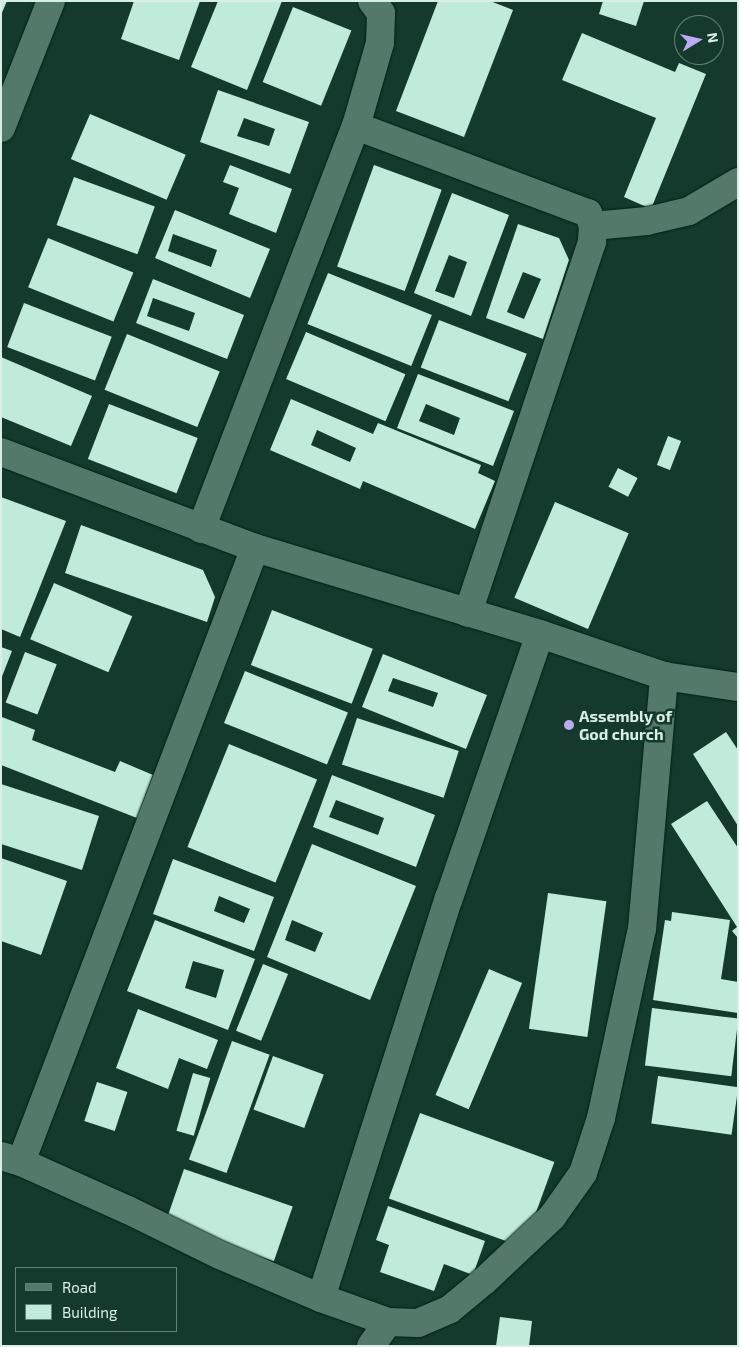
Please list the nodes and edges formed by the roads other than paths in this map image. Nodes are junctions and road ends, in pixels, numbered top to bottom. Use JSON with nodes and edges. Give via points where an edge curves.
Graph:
{"nodes":[{"id":1,"x":51,"y":1,"type":"edge"},
{"id":2,"x":372,"y":1,"type":"edge"},
{"id":3,"x":356,"y":126,"type":"junction"},
{"id":4,"x":1,"y":127,"type":"edge"},
{"id":5,"x":738,"y":182,"type":"edge"},
{"id":6,"x":593,"y":226,"type":"junction"},
{"id":7,"x":1,"y":452,"type":"edge"},
{"id":8,"x":201,"y":529,"type":"junction"},
{"id":9,"x":255,"y":548,"type":"junction"},
{"id":10,"x":468,"y":613,"type":"junction"},
{"id":11,"x":540,"y":634,"type":"junction"},
{"id":12,"x":664,"y":676,"type":"junction"},
{"id":13,"x":738,"y":687,"type":"edge"},
{"id":14,"x":11,"y":1159,"type":"edge"},
{"id":15,"x":321,"y":1298,"type":"junction"},
{"id":16,"x":388,"y":1322,"type":"junction"},
{"id":17,"x":372,"y":1346,"type":"edge"}],
"edges":[{"from":1,"to":4,"type":"street"},
{"from":2,"to":3,"type":"street","via":[[381,13],[380,43]]},
{"from":3,"to":6,"type":"street","via":[[588,213]]},
{"from":3,"to":8,"type":"street"},
{"from":5,"to":6,"type":"street","via":[[689,211],[647,221]]},
{"from":6,"to":10,"type":"street","via":[[592,242]]},
{"from":7,"to":8,"type":"street"},
{"from":8,"to":9,"type":"street"},
{"from":9,"to":10,"type":"street"},
{"from":9,"to":14,"type":"street"},
{"from":10,"to":11,"type":"street"},
{"from":11,"to":12,"type":"street"},
{"from":11,"to":15,"type":"street","via":[[449,898]]},
{"from":12,"to":13,"type":"street"},
{"from":12,"to":16,"type":"street","via":[[642,929],[601,1118],[583,1174],[552,1217],[449,1310],[418,1323]]},
{"from":14,"to":15,"type":"street"},
{"from":15,"to":16,"type":"street"},
{"from":16,"to":17,"type":"street"}]}
